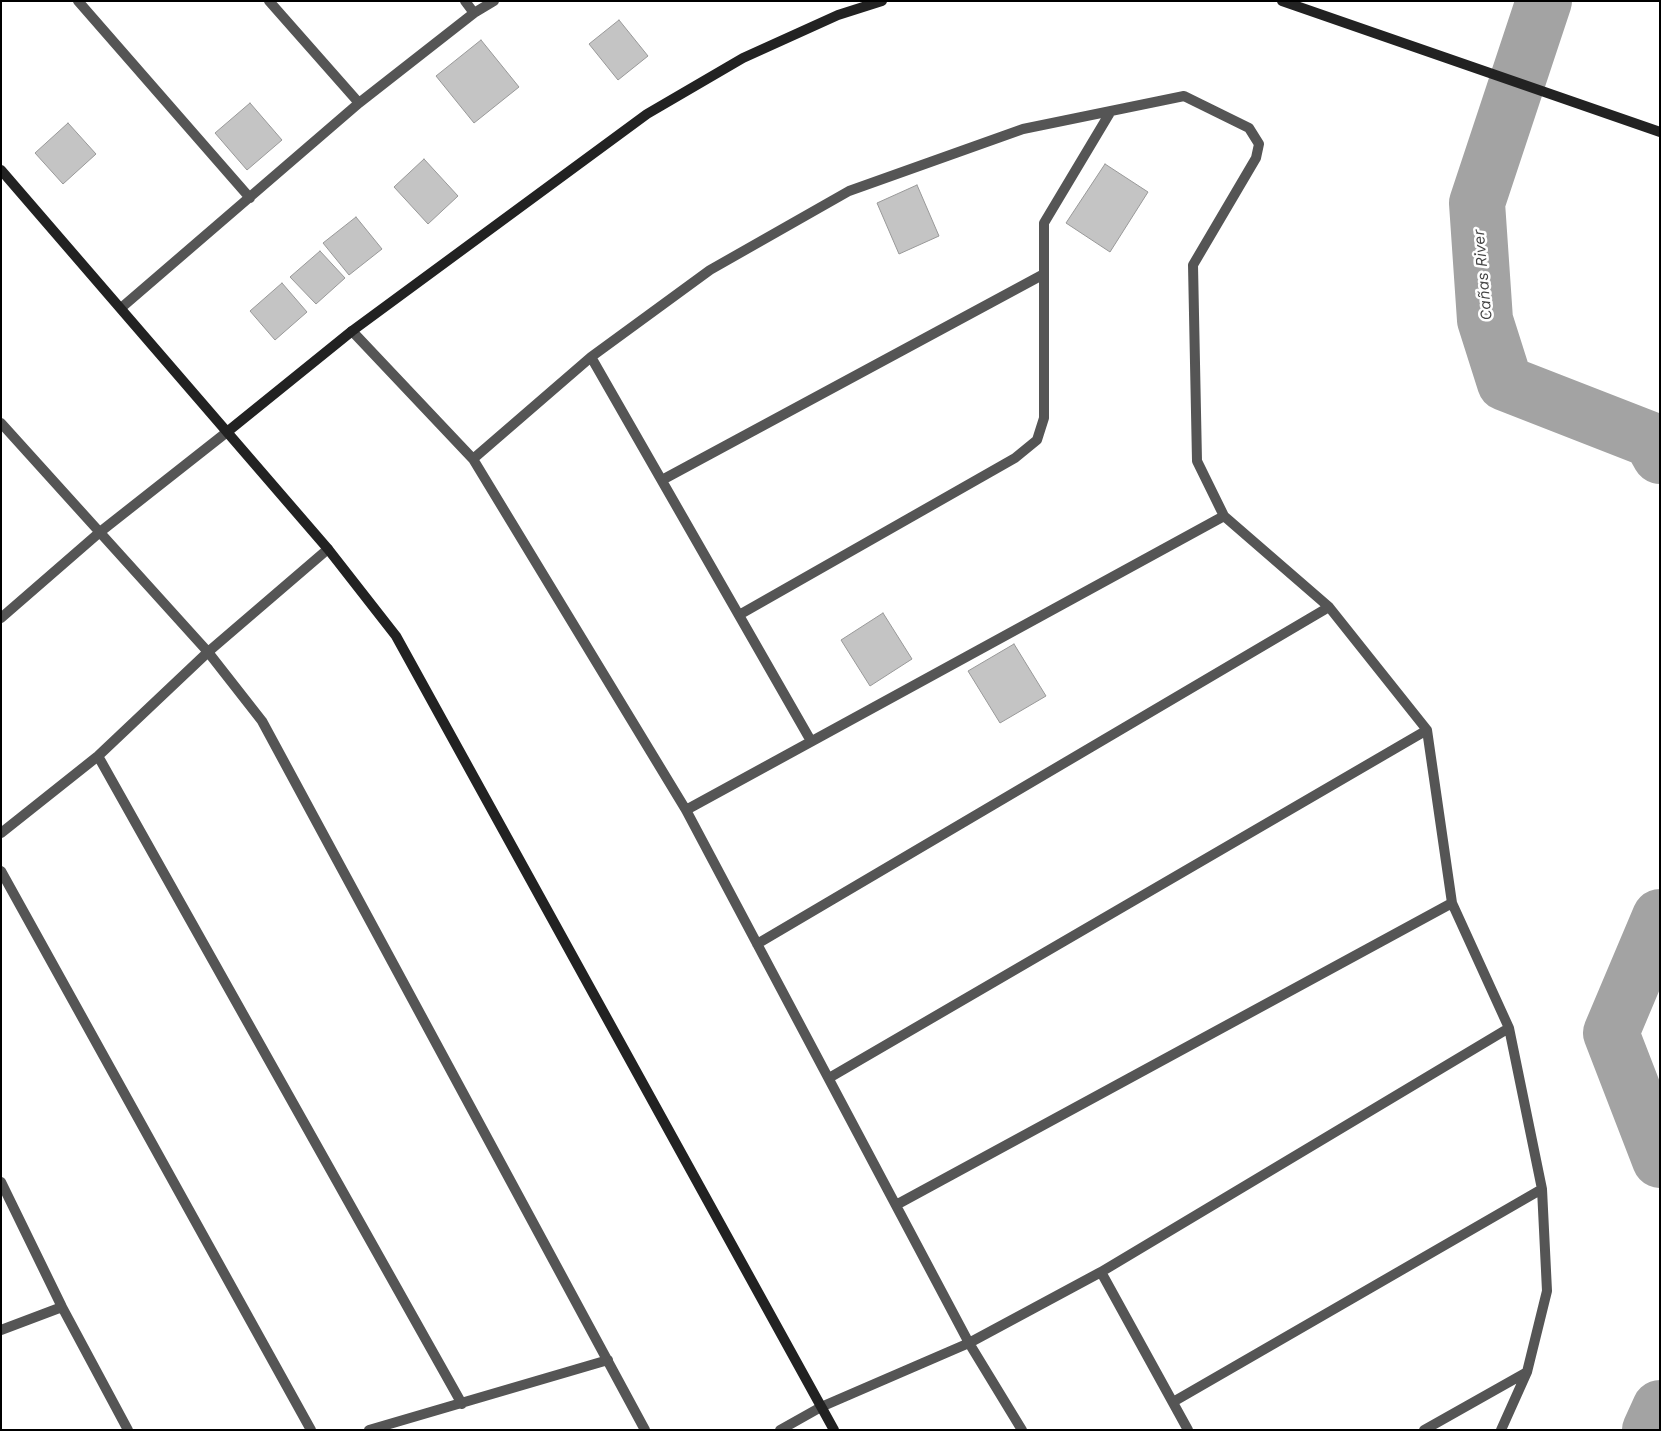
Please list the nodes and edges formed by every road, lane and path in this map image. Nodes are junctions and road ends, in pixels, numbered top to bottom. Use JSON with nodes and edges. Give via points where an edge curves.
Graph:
{"nodes":[{"id":1,"x":78,"y":1,"type":"edge"},
{"id":2,"x":269,"y":1,"type":"edge"},
{"id":3,"x":465,"y":1,"type":"edge"},
{"id":4,"x":494,"y":1,"type":"edge"},
{"id":5,"x":882,"y":1,"type":"edge"},
{"id":6,"x":1282,"y":1,"type":"edge"},
{"id":7,"x":474,"y":12,"type":"junction"},
{"id":8,"x":359,"y":103,"type":"junction"},
{"id":9,"x":1111,"y":111,"type":"junction"},
{"id":10,"x":1660,"y":132,"type":"edge"},
{"id":11,"x":1,"y":170,"type":"edge"},
{"id":12,"x":250,"y":198,"type":"junction"},
{"id":13,"x":1044,"y":274,"type":"junction"},
{"id":14,"x":121,"y":308,"type":"junction"},
{"id":15,"x":352,"y":332,"type":"junction"},
{"id":16,"x":591,"y":357,"type":"junction"},
{"id":17,"x":1,"y":423,"type":"edge"},
{"id":18,"x":227,"y":432,"type":"junction"},
{"id":19,"x":473,"y":459,"type":"junction"},
{"id":20,"x":662,"y":480,"type":"junction"},
{"id":21,"x":1224,"y":516,"type":"junction"},
{"id":22,"x":100,"y":532,"type":"junction"},
{"id":23,"x":328,"y":549,"type":"junction"},
{"id":24,"x":1329,"y":608,"type":"junction"},
{"id":25,"x":739,"y":615,"type":"junction"},
{"id":26,"x":1,"y":618,"type":"edge"},
{"id":27,"x":208,"y":652,"type":"junction"},
{"id":28,"x":1427,"y":730,"type":"junction"},
{"id":29,"x":811,"y":741,"type":"junction"},
{"id":30,"x":98,"y":756,"type":"junction"},
{"id":31,"x":686,"y":810,"type":"junction"},
{"id":32,"x":1,"y":833,"type":"edge"},
{"id":33,"x":1,"y":871,"type":"edge"},
{"id":34,"x":1452,"y":903,"type":"junction"},
{"id":35,"x":757,"y":944,"type":"junction"},
{"id":36,"x":1509,"y":1028,"type":"junction"},
{"id":37,"x":829,"y":1078,"type":"junction"},
{"id":38,"x":1,"y":1182,"type":"edge"},
{"id":39,"x":1542,"y":1189,"type":"junction"},
{"id":40,"x":896,"y":1205,"type":"junction"},
{"id":41,"x":1101,"y":1272,"type":"junction"},
{"id":42,"x":62,"y":1307,"type":"junction"},
{"id":43,"x":1,"y":1330,"type":"edge"},
{"id":44,"x":969,"y":1343,"type":"junction"},
{"id":45,"x":608,"y":1360,"type":"junction"},
{"id":46,"x":1527,"y":1372,"type":"junction"},
{"id":47,"x":1173,"y":1402,"type":"junction"},
{"id":48,"x":462,"y":1404,"type":"junction"},
{"id":49,"x":821,"y":1407,"type":"junction"},
{"id":50,"x":128,"y":1430,"type":"edge"},
{"id":51,"x":311,"y":1430,"type":"edge"},
{"id":52,"x":369,"y":1430,"type":"edge"},
{"id":53,"x":645,"y":1430,"type":"edge"},
{"id":54,"x":780,"y":1430,"type":"edge"},
{"id":55,"x":834,"y":1430,"type":"edge"},
{"id":56,"x":1022,"y":1430,"type":"edge"},
{"id":57,"x":1188,"y":1430,"type":"edge"},
{"id":58,"x":1424,"y":1430,"type":"edge"},
{"id":59,"x":1500,"y":1430,"type":"edge"}],
"edges":[{"from":1,"to":12,"type":"street"},
{"from":2,"to":8,"type":"street"},
{"from":3,"to":7,"type":"street"},
{"from":4,"to":7,"type":"street"},
{"from":5,"to":15,"type":"street","via":[[838,16],[743,58],[646,114]]},
{"from":6,"to":10,"type":"street"},
{"from":7,"to":8,"type":"street"},
{"from":8,"to":12,"type":"street"},
{"from":9,"to":13,"type":"street","via":[[1044,223]]},
{"from":9,"to":16,"type":"street","via":[[1023,129],[849,191],[710,270]]},
{"from":9,"to":21,"type":"street","via":[[1184,96],[1249,128],[1259,144],[1256,158],[1193,265],[1197,461]]},
{"from":11,"to":14,"type":"street"},
{"from":12,"to":14,"type":"street"},
{"from":13,"to":20,"type":"street"},
{"from":13,"to":25,"type":"street","via":[[1044,418],[1037,440],[1015,458]]},
{"from":14,"to":18,"type":"street"},
{"from":15,"to":18,"type":"street"},
{"from":15,"to":19,"type":"street"},
{"from":16,"to":19,"type":"street"},
{"from":16,"to":20,"type":"street"},
{"from":17,"to":22,"type":"street"},
{"from":18,"to":22,"type":"street"},
{"from":18,"to":23,"type":"street"},
{"from":19,"to":31,"type":"street"},
{"from":20,"to":25,"type":"street"},
{"from":21,"to":24,"type":"street"},
{"from":21,"to":29,"type":"street"},
{"from":22,"to":26,"type":"street"},
{"from":22,"to":27,"type":"street"},
{"from":23,"to":27,"type":"street"},
{"from":23,"to":49,"type":"street","via":[[396,636]]},
{"from":24,"to":28,"type":"street"},
{"from":24,"to":35,"type":"street"},
{"from":25,"to":29,"type":"street"},
{"from":27,"to":30,"type":"street"},
{"from":27,"to":45,"type":"street","via":[[262,721]]},
{"from":28,"to":34,"type":"street"},
{"from":28,"to":37,"type":"street"},
{"from":29,"to":31,"type":"street"},
{"from":30,"to":32,"type":"street"},
{"from":30,"to":48,"type":"street"},
{"from":31,"to":35,"type":"street"},
{"from":33,"to":51,"type":"street"},
{"from":34,"to":36,"type":"street"},
{"from":34,"to":40,"type":"street"},
{"from":35,"to":37,"type":"street"},
{"from":36,"to":39,"type":"street"},
{"from":36,"to":41,"type":"street"},
{"from":37,"to":40,"type":"street"},
{"from":38,"to":42,"type":"street"},
{"from":39,"to":46,"type":"street","via":[[1547,1291]]},
{"from":39,"to":47,"type":"street"},
{"from":40,"to":44,"type":"street"},
{"from":41,"to":44,"type":"street"},
{"from":41,"to":47,"type":"street"},
{"from":42,"to":43,"type":"street"},
{"from":42,"to":50,"type":"street"},
{"from":44,"to":49,"type":"street"},
{"from":44,"to":56,"type":"street"},
{"from":45,"to":48,"type":"street"},
{"from":45,"to":53,"type":"street"},
{"from":46,"to":58,"type":"street"},
{"from":46,"to":59,"type":"street"},
{"from":47,"to":57,"type":"street"},
{"from":48,"to":52,"type":"street"},
{"from":49,"to":54,"type":"street"},
{"from":49,"to":55,"type":"street"}]}
